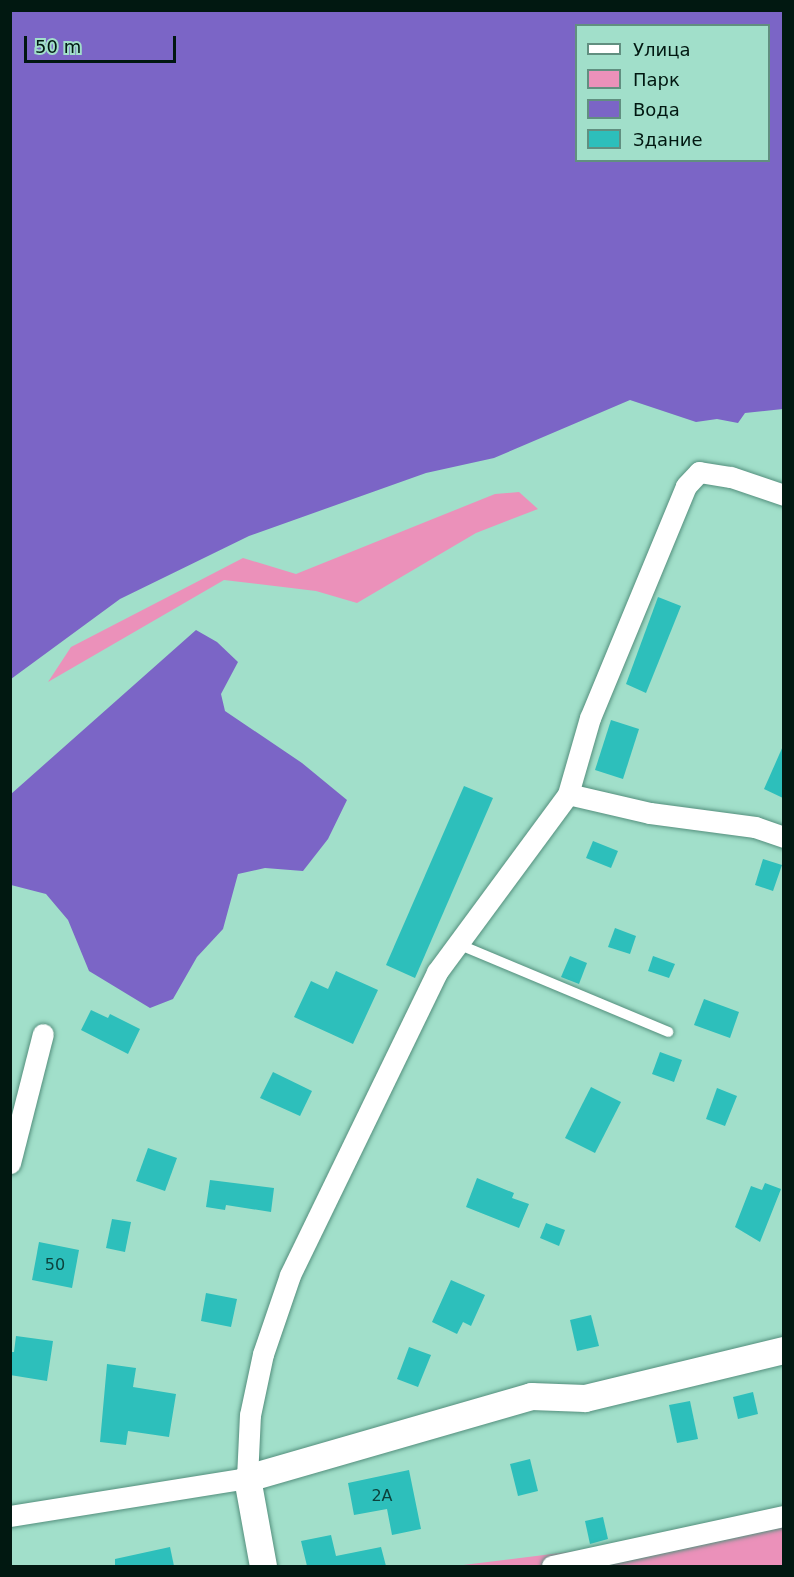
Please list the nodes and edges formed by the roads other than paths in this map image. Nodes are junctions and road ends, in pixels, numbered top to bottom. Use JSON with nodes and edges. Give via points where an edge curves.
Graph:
{"nodes":[{"id":1,"x":783,"y":495,"type":"edge"},
{"id":2,"x":568,"y":794,"type":"junction"},
{"id":3,"x":783,"y":837,"type":"edge"},
{"id":4,"x":458,"y":944,"type":"junction"},
{"id":5,"x":668,"y":1032,"type":"dead end"},
{"id":6,"x":43,"y":1034,"type":"dead end"},
{"id":7,"x":10,"y":1163,"type":"edge"},
{"id":8,"x":783,"y":1350,"type":"edge"},
{"id":9,"x":246,"y":1478,"type":"junction"},
{"id":10,"x":10,"y":1516,"type":"edge"},
{"id":11,"x":783,"y":1516,"type":"edge"},
{"id":12,"x":263,"y":1566,"type":"edge"},
{"id":13,"x":552,"y":1566,"type":"edge"}],
"edges":[{"from":1,"to":2,"type":"street","via":[[730,477],[699,472],[686,486],[590,718]]},
{"from":2,"to":3,"type":"street","via":[[650,813],[755,827]]},
{"from":2,"to":4,"type":"street"},
{"from":4,"to":5,"type":"lane"},
{"from":4,"to":9,"type":"street","via":[[437,972],[290,1275],[263,1354],[250,1414]]},
{"from":6,"to":7,"type":"street"},
{"from":8,"to":9,"type":"street","via":[[585,1398],[531,1396]]},
{"from":9,"to":10,"type":"street"},
{"from":9,"to":12,"type":"street"},
{"from":11,"to":13,"type":"street"}]}
